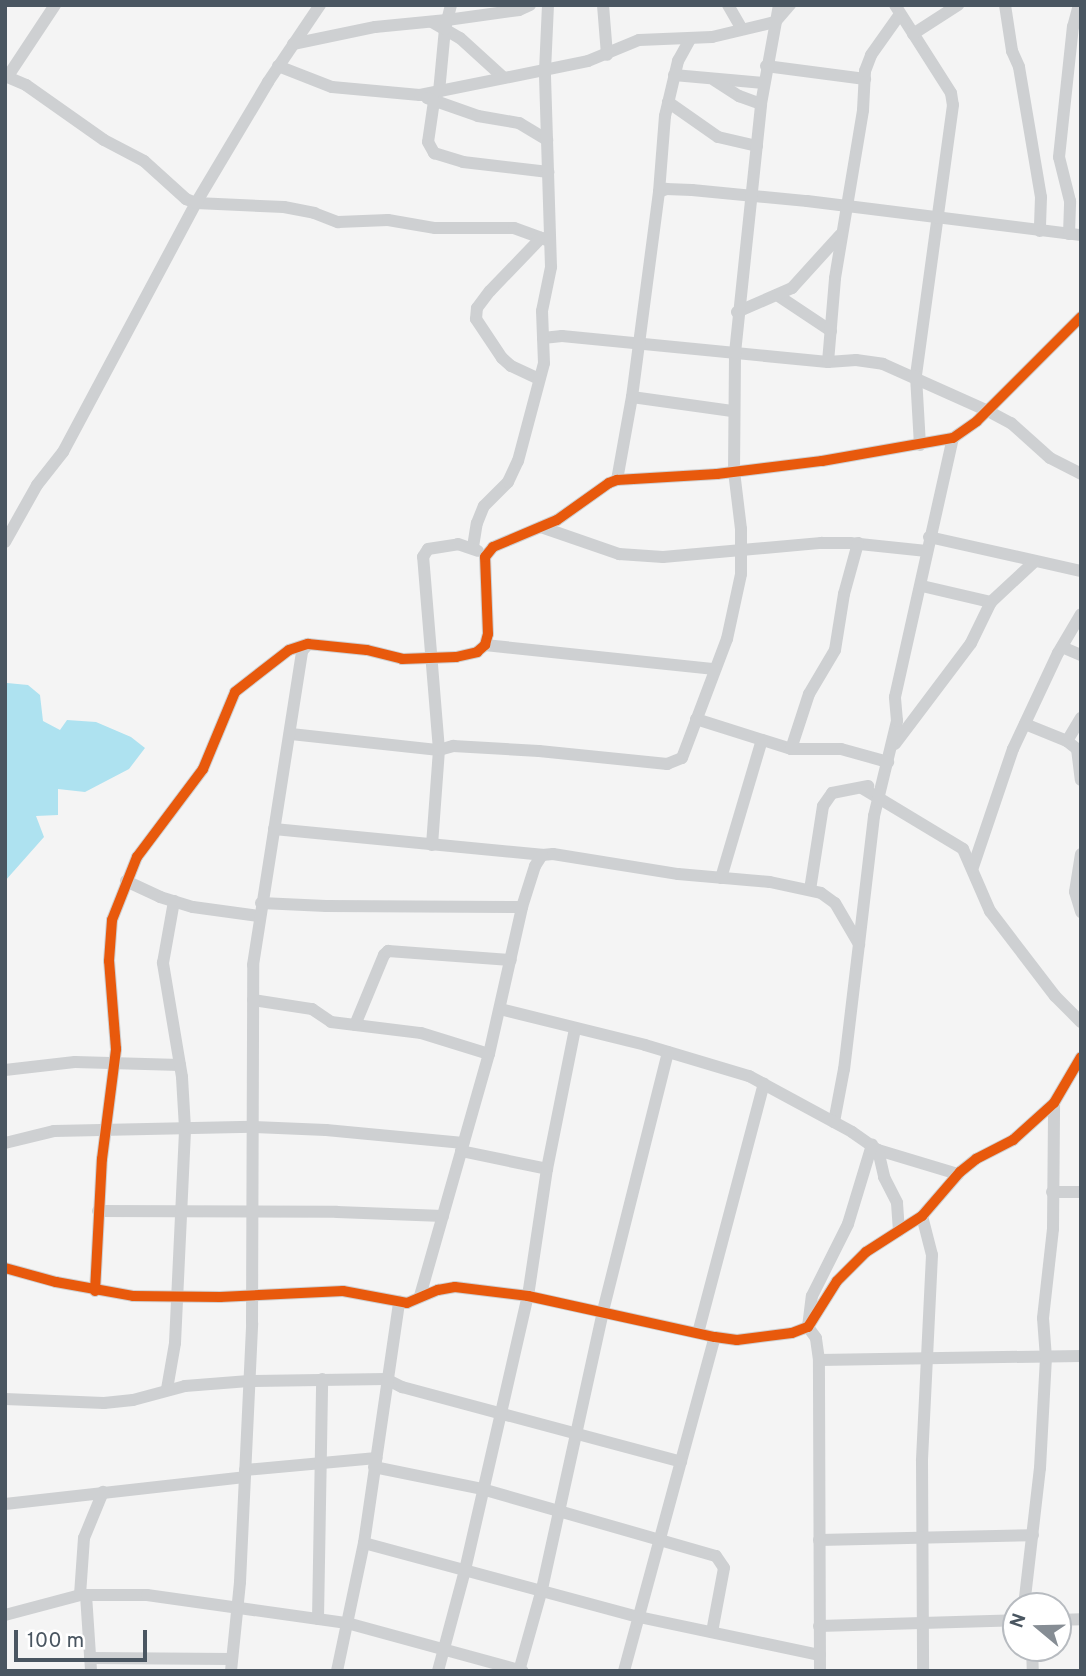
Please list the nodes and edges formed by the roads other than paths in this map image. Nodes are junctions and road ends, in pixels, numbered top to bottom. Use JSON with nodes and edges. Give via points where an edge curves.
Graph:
{"nodes":[{"id":1,"x":55,"y":5,"type":"edge"},
{"id":2,"x":320,"y":5,"type":"edge"},
{"id":3,"x":451,"y":5,"type":"edge"},
{"id":4,"x":530,"y":5,"type":"edge"},
{"id":5,"x":548,"y":5,"type":"edge"},
{"id":6,"x":603,"y":5,"type":"edge"},
{"id":7,"x":779,"y":5,"type":"edge"},
{"id":8,"x":790,"y":5,"type":"edge"},
{"id":9,"x":958,"y":5,"type":"edge"},
{"id":10,"x":1005,"y":5,"type":"edge"},
{"id":11,"x":1080,"y":5,"type":"edge"},
{"id":12,"x":729,"y":7,"type":"edge"},
{"id":13,"x":897,"y":10,"type":"edge"},
{"id":14,"x":775,"y":22,"type":"junction"},
{"id":15,"x":446,"y":25,"type":"junction"},
{"id":16,"x":742,"y":29,"type":"junction"},
{"id":17,"x":728,"y":33,"type":"junction"},
{"id":18,"x":912,"y":34,"type":"junction"},
{"id":19,"x":690,"y":38,"type":"junction"},
{"id":20,"x":293,"y":44,"type":"junction"},
{"id":21,"x":607,"y":55,"type":"junction"},
{"id":22,"x":278,"y":66,"type":"junction"},
{"id":23,"x":766,"y":66,"type":"junction"},
{"id":24,"x":545,"y":71,"type":"junction"},
{"id":25,"x":674,"y":75,"type":"junction"},
{"id":26,"x":7,"y":76,"type":"edge"},
{"id":27,"x":505,"y":78,"type":"junction"},
{"id":28,"x":865,"y":79,"type":"junction"},
{"id":29,"x":714,"y":80,"type":"junction"},
{"id":30,"x":764,"y":83,"type":"junction"},
{"id":31,"x":436,"y":97,"type":"junction"},
{"id":32,"x":668,"y":102,"type":"junction"},
{"id":33,"x":761,"y":104,"type":"junction"},
{"id":34,"x":547,"y":140,"type":"junction"},
{"id":35,"x":757,"y":146,"type":"junction"},
{"id":36,"x":548,"y":172,"type":"junction"},
{"id":37,"x":659,"y":192,"type":"junction"},
{"id":38,"x":752,"y":197,"type":"junction"},
{"id":39,"x":196,"y":203,"type":"junction"},
{"id":40,"x":848,"y":207,"type":"junction"},
{"id":41,"x":937,"y":220,"type":"junction"},
{"id":42,"x":1040,"y":231,"type":"junction"},
{"id":43,"x":1075,"y":235,"type":"edge"},
{"id":44,"x":840,"y":236,"type":"junction"},
{"id":45,"x":545,"y":240,"type":"junction"},
{"id":46,"x":777,"y":295,"type":"junction"},
{"id":47,"x":737,"y":312,"type":"junction"},
{"id":48,"x":1081,"y":317,"type":"edge"},
{"id":49,"x":831,"y":331,"type":"junction"},
{"id":50,"x":543,"y":338,"type":"junction"},
{"id":51,"x":639,"y":343,"type":"junction"},
{"id":52,"x":734,"y":353,"type":"junction"},
{"id":53,"x":828,"y":362,"type":"junction"},
{"id":54,"x":916,"y":376,"type":"junction"},
{"id":55,"x":539,"y":379,"type":"junction"},
{"id":56,"x":632,"y":397,"type":"junction"},
{"id":57,"x":733,"y":411,"type":"junction"},
{"id":58,"x":988,"y":411,"type":"junction"},
{"id":59,"x":953,"y":438,"type":"junction"},
{"id":60,"x":920,"y":445,"type":"junction"},
{"id":61,"x":734,"y":471,"type":"junction"},
{"id":62,"x":1081,"y":474,"type":"edge"},
{"id":63,"x":617,"y":480,"type":"junction"},
{"id":64,"x":541,"y":527,"type":"junction"},
{"id":65,"x":929,"y":537,"type":"junction"},
{"id":66,"x":5,"y":542,"type":"edge"},
{"id":67,"x":858,"y":543,"type":"junction"},
{"id":68,"x":473,"y":547,"type":"junction"},
{"id":69,"x":927,"y":551,"type":"junction"},
{"id":70,"x":741,"y":552,"type":"junction"},
{"id":71,"x":485,"y":557,"type":"junction"},
{"id":72,"x":1034,"y":562,"type":"junction"},
{"id":73,"x":1081,"y":571,"type":"edge"},
{"id":74,"x":922,"y":586,"type":"junction"},
{"id":75,"x":991,"y":602,"type":"junction"},
{"id":76,"x":1081,"y":614,"type":"edge"},
{"id":77,"x":307,"y":644,"type":"junction"},
{"id":78,"x":485,"y":645,"type":"junction"},
{"id":79,"x":1062,"y":647,"type":"junction"},
{"id":80,"x":1081,"y":655,"type":"edge"},
{"id":81,"x":434,"y":658,"type":"junction"},
{"id":82,"x":715,"y":669,"type":"junction"},
{"id":83,"x":1081,"y":718,"type":"edge"},
{"id":84,"x":696,"y":719,"type":"junction"},
{"id":85,"x":1025,"y":724,"type":"junction"},
{"id":86,"x":291,"y":734,"type":"junction"},
{"id":87,"x":762,"y":740,"type":"junction"},
{"id":88,"x":1067,"y":741,"type":"junction"},
{"id":89,"x":893,"y":747,"type":"junction"},
{"id":90,"x":791,"y":749,"type":"junction"},
{"id":91,"x":439,"y":750,"type":"junction"},
{"id":92,"x":888,"y":762,"type":"junction"},
{"id":93,"x":1081,"y":780,"type":"edge"},
{"id":94,"x":882,"y":783,"type":"junction"},
{"id":95,"x":862,"y":788,"type":"junction"},
{"id":96,"x":878,"y":797,"type":"junction"},
{"id":97,"x":274,"y":829,"type":"junction"},
{"id":98,"x":432,"y":845,"type":"junction"},
{"id":99,"x":1081,"y":853,"type":"edge"},
{"id":100,"x":542,"y":855,"type":"junction"},
{"id":101,"x":973,"y":867,"type":"junction"},
{"id":102,"x":721,"y":878,"type":"junction"},
{"id":103,"x":126,"y":881,"type":"junction"},
{"id":104,"x":810,"y":890,"type":"junction"},
{"id":105,"x":174,"y":901,"type":"junction"},
{"id":106,"x":522,"y":907,"type":"junction"},
{"id":107,"x":260,"y":909,"type":"junction"},
{"id":108,"x":1081,"y":912,"type":"edge"},
{"id":109,"x":859,"y":944,"type":"junction"},
{"id":110,"x":511,"y":960,"type":"junction"},
{"id":111,"x":253,"y":1000,"type":"junction"},
{"id":112,"x":500,"y":1009,"type":"junction"},
{"id":113,"x":1081,"y":1021,"type":"edge"},
{"id":114,"x":355,"y":1025,"type":"junction"},
{"id":115,"x":575,"y":1029,"type":"junction"},
{"id":116,"x":668,"y":1052,"type":"junction"},
{"id":117,"x":489,"y":1055,"type":"junction"},
{"id":118,"x":1081,"y":1057,"type":"edge"},
{"id":119,"x":114,"y":1062,"type":"junction"},
{"id":120,"x":180,"y":1065,"type":"junction"},
{"id":121,"x":5,"y":1070,"type":"edge"},
{"id":122,"x":764,"y":1084,"type":"junction"},
{"id":123,"x":1054,"y":1103,"type":"junction"},
{"id":124,"x":834,"y":1122,"type":"junction"},
{"id":125,"x":252,"y":1127,"type":"junction"},
{"id":126,"x":185,"y":1128,"type":"junction"},
{"id":127,"x":105,"y":1130,"type":"junction"},
{"id":128,"x":5,"y":1143,"type":"edge"},
{"id":129,"x":462,"y":1147,"type":"junction"},
{"id":130,"x":875,"y":1148,"type":"junction"},
{"id":131,"x":547,"y":1169,"type":"junction"},
{"id":132,"x":958,"y":1174,"type":"junction"},
{"id":133,"x":1052,"y":1192,"type":"junction"},
{"id":134,"x":1081,"y":1192,"type":"edge"},
{"id":135,"x":98,"y":1211,"type":"junction"},
{"id":136,"x":252,"y":1212,"type":"junction"},
{"id":137,"x":181,"y":1213,"type":"junction"},
{"id":138,"x":443,"y":1216,"type":"junction"},
{"id":139,"x":922,"y":1216,"type":"junction"},
{"id":140,"x":900,"y":1231,"type":"junction"},
{"id":141,"x":5,"y":1268,"type":"edge"},
{"id":142,"x":95,"y":1291,"type":"junction"},
{"id":143,"x":252,"y":1296,"type":"junction"},
{"id":144,"x":528,"y":1296,"type":"junction"},
{"id":145,"x":420,"y":1297,"type":"junction"},
{"id":146,"x":176,"y":1298,"type":"junction"},
{"id":147,"x":398,"y":1302,"type":"junction"},
{"id":148,"x":603,"y":1311,"type":"junction"},
{"id":149,"x":808,"y":1327,"type":"junction"},
{"id":150,"x":698,"y":1333,"type":"junction"},
{"id":151,"x":715,"y":1337,"type":"junction"},
{"id":152,"x":1081,"y":1356,"type":"edge"},
{"id":153,"x":1046,"y":1357,"type":"junction"},
{"id":154,"x":929,"y":1359,"type":"junction"},
{"id":155,"x":819,"y":1360,"type":"junction"},
{"id":156,"x":172,"y":1368,"type":"junction"},
{"id":157,"x":322,"y":1379,"type":"junction"},
{"id":158,"x":386,"y":1379,"type":"junction"},
{"id":159,"x":249,"y":1381,"type":"junction"},
{"id":160,"x":185,"y":1386,"type":"junction"},
{"id":161,"x":167,"y":1390,"type":"junction"},
{"id":162,"x":5,"y":1399,"type":"edge"},
{"id":163,"x":502,"y":1413,"type":"junction"},
{"id":164,"x":578,"y":1434,"type":"junction"},
{"id":165,"x":321,"y":1461,"type":"junction"},
{"id":166,"x":375,"y":1462,"type":"junction"},
{"id":167,"x":681,"y":1462,"type":"junction"},
{"id":168,"x":244,"y":1473,"type":"junction"},
{"id":169,"x":482,"y":1489,"type":"junction"},
{"id":170,"x":103,"y":1493,"type":"junction"},
{"id":171,"x":5,"y":1504,"type":"edge"},
{"id":172,"x":560,"y":1511,"type":"junction"},
{"id":173,"x":1033,"y":1535,"type":"junction"},
{"id":174,"x":660,"y":1539,"type":"junction"},
{"id":175,"x":922,"y":1539,"type":"junction"},
{"id":176,"x":819,"y":1540,"type":"junction"},
{"id":177,"x":364,"y":1543,"type":"junction"},
{"id":178,"x":465,"y":1570,"type":"junction"},
{"id":179,"x":542,"y":1589,"type":"junction"},
{"id":180,"x":1026,"y":1592,"type":"edge"},
{"id":181,"x":83,"y":1595,"type":"junction"},
{"id":182,"x":237,"y":1607,"type":"junction"},
{"id":183,"x":5,"y":1615,"type":"edge"},
{"id":184,"x":639,"y":1618,"type":"junction"},
{"id":185,"x":318,"y":1619,"type":"junction"},
{"id":186,"x":1002,"y":1620,"type":"edge"},
{"id":187,"x":347,"y":1623,"type":"junction"},
{"id":188,"x":922,"y":1623,"type":"junction"},
{"id":189,"x":819,"y":1626,"type":"junction"},
{"id":190,"x":712,"y":1632,"type":"junction"},
{"id":191,"x":443,"y":1651,"type":"junction"},
{"id":192,"x":820,"y":1655,"type":"junction"},
{"id":193,"x":91,"y":1665,"type":"edge"},
{"id":194,"x":231,"y":1665,"type":"edge"},
{"id":195,"x":520,"y":1670,"type":"edge"},
{"id":196,"x":337,"y":1671,"type":"edge"},
{"id":197,"x":438,"y":1671,"type":"edge"},
{"id":198,"x":624,"y":1671,"type":"edge"},
{"id":199,"x":820,"y":1671,"type":"edge"},
{"id":200,"x":923,"y":1671,"type":"edge"}],
"edges":[{"from":1,"to":26,"type":"street"},
{"from":2,"to":20,"type":"street"},
{"from":3,"to":15,"type":"street"},
{"from":4,"to":15,"type":"street"},
{"from":5,"to":24,"type":"street"},
{"from":6,"to":21,"type":"street"},
{"from":7,"to":14,"type":"street"},
{"from":8,"to":14,"type":"street"},
{"from":9,"to":18,"type":"street"},
{"from":10,"to":42,"type":"street","via":[[1041,197]]},
{"from":11,"to":43,"type":"street","via":[[1073,27],[1059,157]]},
{"from":12,"to":16,"type":"street"},
{"from":12,"to":17,"type":"street"},
{"from":13,"to":18,"type":"street"},
{"from":13,"to":28,"type":"street","via":[[871,55]]},
{"from":14,"to":16,"type":"street"},
{"from":14,"to":23,"type":"street"},
{"from":15,"to":20,"type":"street","via":[[375,27]]},
{"from":15,"to":27,"type":"street"},
{"from":15,"to":31,"type":"street"},
{"from":16,"to":17,"type":"street"},
{"from":17,"to":19,"type":"street"},
{"from":18,"to":41,"type":"street","via":[[951,93]]},
{"from":19,"to":21,"type":"street","via":[[639,40]]},
{"from":19,"to":25,"type":"street"},
{"from":20,"to":22,"type":"street"},
{"from":21,"to":24,"type":"street"},
{"from":22,"to":31,"type":"street","via":[[332,87]]},
{"from":22,"to":39,"type":"street"},
{"from":23,"to":28,"type":"street"},
{"from":23,"to":30,"type":"street"},
{"from":24,"to":27,"type":"street"},
{"from":24,"to":34,"type":"street"},
{"from":25,"to":29,"type":"street"},
{"from":25,"to":32,"type":"street"},
{"from":26,"to":39,"type":"street","via":[[104,141],[144,161]]},
{"from":27,"to":31,"type":"street"},
{"from":28,"to":40,"type":"street"},
{"from":29,"to":30,"type":"street"},
{"from":29,"to":33,"type":"street"},
{"from":30,"to":33,"type":"street"},
{"from":31,"to":34,"type":"street","via":[[478,116],[519,123]]},
{"from":31,"to":36,"type":"street","via":[[428,142],[434,153],[463,162]]},
{"from":32,"to":35,"type":"street","via":[[718,136]]},
{"from":32,"to":37,"type":"street"},
{"from":33,"to":35,"type":"street"},
{"from":34,"to":36,"type":"street"},
{"from":35,"to":38,"type":"street"},
{"from":36,"to":45,"type":"street"},
{"from":37,"to":38,"type":"street","via":[[679,189]]},
{"from":37,"to":51,"type":"street"},
{"from":38,"to":40,"type":"street"},
{"from":38,"to":47,"type":"street"},
{"from":39,"to":45,"type":"street","via":[[284,207],[338,222],[388,219],[435,228],[514,228]]},
{"from":39,"to":66,"type":"street","via":[[63,452],[37,485]]},
{"from":40,"to":41,"type":"street"},
{"from":40,"to":44,"type":"street"},
{"from":41,"to":42,"type":"street"},
{"from":41,"to":54,"type":"street"},
{"from":42,"to":43,"type":"street"},
{"from":44,"to":46,"type":"street","via":[[794,287]]},
{"from":44,"to":49,"type":"street"},
{"from":45,"to":50,"type":"street","via":[[551,267],[542,311]]},
{"from":45,"to":55,"type":"street","via":[[490,291],[477,308],[476,319],[502,358]]},
{"from":46,"to":47,"type":"street"},
{"from":46,"to":49,"type":"street"},
{"from":47,"to":52,"type":"street"},
{"from":48,"to":58,"type":"street"},
{"from":49,"to":53,"type":"street"},
{"from":50,"to":51,"type":"street"},
{"from":50,"to":55,"type":"street"},
{"from":51,"to":52,"type":"street"},
{"from":51,"to":56,"type":"street"},
{"from":52,"to":53,"type":"street"},
{"from":52,"to":57,"type":"street"},
{"from":53,"to":54,"type":"street","via":[[883,364]]},
{"from":54,"to":58,"type":"street"},
{"from":54,"to":60,"type":"street"},
{"from":55,"to":68,"type":"street","via":[[518,461],[508,482],[484,506]]},
{"from":56,"to":57,"type":"street"},
{"from":56,"to":63,"type":"street"},
{"from":57,"to":61,"type":"street"},
{"from":58,"to":59,"type":"street"},
{"from":58,"to":62,"type":"street","via":[[1050,458]]},
{"from":59,"to":60,"type":"street"},
{"from":59,"to":65,"type":"street"},
{"from":60,"to":61,"type":"street"},
{"from":61,"to":63,"type":"street"},
{"from":61,"to":70,"type":"street"},
{"from":63,"to":64,"type":"street"},
{"from":64,"to":70,"type":"street","via":[[619,554],[663,557]]},
{"from":64,"to":71,"type":"street","via":[[493,547]]},
{"from":65,"to":69,"type":"street"},
{"from":65,"to":72,"type":"street"},
{"from":67,"to":69,"type":"street"},
{"from":67,"to":70,"type":"street"},
{"from":67,"to":90,"type":"street","via":[[835,650],[809,694]]},
{"from":68,"to":71,"type":"street"},
{"from":68,"to":81,"type":"street","via":[[439,546],[428,549],[424,557]]},
{"from":69,"to":74,"type":"street"},
{"from":70,"to":82,"type":"street","via":[[727,639]]},
{"from":71,"to":78,"type":"street","via":[[489,613]]},
{"from":72,"to":73,"type":"street"},
{"from":72,"to":75,"type":"street"},
{"from":74,"to":75,"type":"street"},
{"from":74,"to":89,"type":"street","via":[[895,697]]},
{"from":75,"to":89,"type":"street","via":[[971,643]]},
{"from":76,"to":79,"type":"street"},
{"from":77,"to":81,"type":"street","via":[[402,659]]},
{"from":77,"to":86,"type":"street","via":[[302,651]]},
{"from":77,"to":103,"type":"street","via":[[289,650],[235,692],[203,769],[137,857]]},
{"from":78,"to":81,"type":"street","via":[[477,652]]},
{"from":78,"to":82,"type":"street"},
{"from":79,"to":80,"type":"street"},
{"from":79,"to":85,"type":"street"},
{"from":81,"to":91,"type":"street"},
{"from":82,"to":84,"type":"street"},
{"from":83,"to":88,"type":"street"},
{"from":84,"to":87,"type":"street"},
{"from":84,"to":91,"type":"street","via":[[682,758],[674,763],[539,751]]},
{"from":85,"to":88,"type":"street"},
{"from":85,"to":101,"type":"street"},
{"from":86,"to":91,"type":"street"},
{"from":86,"to":97,"type":"street"},
{"from":87,"to":90,"type":"street"},
{"from":87,"to":102,"type":"street"},
{"from":88,"to":93,"type":"street","via":[[1077,749]]},
{"from":89,"to":92,"type":"street"},
{"from":90,"to":92,"type":"street","via":[[841,749]]},
{"from":91,"to":98,"type":"street"},
{"from":92,"to":94,"type":"street"},
{"from":94,"to":95,"type":"street"},
{"from":94,"to":96,"type":"street"},
{"from":95,"to":96,"type":"street"},
{"from":95,"to":104,"type":"street","via":[[832,793],[823,806]]},
{"from":96,"to":101,"type":"street","via":[[963,849]]},
{"from":96,"to":109,"type":"street"},
{"from":97,"to":98,"type":"street"},
{"from":97,"to":107,"type":"street"},
{"from":98,"to":100,"type":"street"},
{"from":99,"to":108,"type":"street","via":[[1076,892]]},
{"from":100,"to":102,"type":"street"},
{"from":100,"to":106,"type":"street"},
{"from":101,"to":113,"type":"street","via":[[990,911],[1055,996]]},
{"from":102,"to":104,"type":"street"},
{"from":103,"to":105,"type":"street"},
{"from":103,"to":119,"type":"street","via":[[114,912],[110,948]]},
{"from":104,"to":109,"type":"street","via":[[835,903]]},
{"from":105,"to":107,"type":"street","via":[[193,907]]},
{"from":105,"to":120,"type":"street","via":[[163,963]]},
{"from":106,"to":107,"type":"street"},
{"from":106,"to":110,"type":"street"},
{"from":107,"to":111,"type":"street"},
{"from":109,"to":124,"type":"street"},
{"from":110,"to":112,"type":"street"},
{"from":110,"to":114,"type":"street","via":[[388,951]]},
{"from":111,"to":114,"type":"street","via":[[312,1009],[331,1022]]},
{"from":111,"to":125,"type":"street"},
{"from":112,"to":115,"type":"street"},
{"from":112,"to":117,"type":"street"},
{"from":114,"to":117,"type":"street","via":[[421,1033]]},
{"from":115,"to":116,"type":"street"},
{"from":115,"to":131,"type":"street"},
{"from":116,"to":122,"type":"street"},
{"from":116,"to":148,"type":"street"},
{"from":117,"to":129,"type":"street"},
{"from":118,"to":123,"type":"street"},
{"from":119,"to":120,"type":"street"},
{"from":119,"to":121,"type":"street"},
{"from":119,"to":127,"type":"street"},
{"from":120,"to":126,"type":"street"},
{"from":122,"to":124,"type":"street"},
{"from":122,"to":150,"type":"street"},
{"from":123,"to":132,"type":"street","via":[[1013,1140]]},
{"from":123,"to":133,"type":"street"},
{"from":124,"to":130,"type":"street"},
{"from":125,"to":126,"type":"street"},
{"from":125,"to":129,"type":"street","via":[[326,1130]]},
{"from":125,"to":136,"type":"street"},
{"from":126,"to":127,"type":"street"},
{"from":126,"to":137,"type":"street"},
{"from":127,"to":128,"type":"street","via":[[54,1131]]},
{"from":127,"to":135,"type":"street"},
{"from":129,"to":131,"type":"street"},
{"from":129,"to":138,"type":"street"},
{"from":130,"to":132,"type":"street"},
{"from":130,"to":140,"type":"street","via":[[897,1203]]},
{"from":130,"to":149,"type":"street","via":[[848,1224],[812,1296]]},
{"from":131,"to":144,"type":"street"},
{"from":132,"to":139,"type":"street"},
{"from":133,"to":134,"type":"street"},
{"from":133,"to":153,"type":"street","via":[[1053,1228],[1043,1318]]},
{"from":135,"to":137,"type":"street"},
{"from":135,"to":142,"type":"street"},
{"from":136,"to":137,"type":"street"},
{"from":136,"to":138,"type":"street"},
{"from":136,"to":143,"type":"street"},
{"from":137,"to":146,"type":"street"},
{"from":138,"to":145,"type":"street"},
{"from":139,"to":140,"type":"street"},
{"from":139,"to":154,"type":"street","via":[[932,1255]]},
{"from":140,"to":149,"type":"street","via":[[866,1251],[837,1281]]},
{"from":141,"to":142,"type":"street"},
{"from":142,"to":146,"type":"street"},
{"from":143,"to":146,"type":"street"},
{"from":143,"to":147,"type":"street","via":[[343,1291]]},
{"from":143,"to":159,"type":"street"},
{"from":144,"to":145,"type":"street","via":[[455,1287]]},
{"from":144,"to":148,"type":"street"},
{"from":144,"to":163,"type":"street"},
{"from":145,"to":147,"type":"street"},
{"from":146,"to":156,"type":"street"},
{"from":147,"to":158,"type":"street"},
{"from":148,"to":150,"type":"street"},
{"from":148,"to":164,"type":"street"},
{"from":149,"to":151,"type":"street","via":[[737,1340]]},
{"from":149,"to":155,"type":"street","via":[[816,1338]]},
{"from":150,"to":151,"type":"street"},
{"from":151,"to":167,"type":"street"},
{"from":152,"to":153,"type":"street"},
{"from":153,"to":154,"type":"street"},
{"from":153,"to":173,"type":"street"},
{"from":154,"to":155,"type":"street"},
{"from":154,"to":175,"type":"street"},
{"from":155,"to":176,"type":"street"},
{"from":156,"to":160,"type":"street"},
{"from":156,"to":161,"type":"street"},
{"from":157,"to":158,"type":"street"},
{"from":157,"to":159,"type":"street"},
{"from":157,"to":165,"type":"street"},
{"from":158,"to":163,"type":"street"},
{"from":158,"to":166,"type":"street"},
{"from":159,"to":160,"type":"street"},
{"from":159,"to":168,"type":"street"},
{"from":160,"to":161,"type":"street"},
{"from":161,"to":162,"type":"street","via":[[133,1401],[104,1403]]},
{"from":163,"to":164,"type":"street"},
{"from":163,"to":169,"type":"street"},
{"from":164,"to":167,"type":"street"},
{"from":164,"to":172,"type":"street"},
{"from":165,"to":166,"type":"street"},
{"from":165,"to":168,"type":"street"},
{"from":165,"to":185,"type":"street"},
{"from":166,"to":169,"type":"street"},
{"from":166,"to":177,"type":"street"},
{"from":167,"to":174,"type":"street"},
{"from":168,"to":170,"type":"street"},
{"from":168,"to":182,"type":"street"},
{"from":169,"to":172,"type":"street"},
{"from":169,"to":178,"type":"street"},
{"from":170,"to":171,"type":"street"},
{"from":170,"to":181,"type":"street","via":[[84,1538]]},
{"from":172,"to":174,"type":"street"},
{"from":172,"to":179,"type":"street"},
{"from":173,"to":175,"type":"street"},
{"from":173,"to":180,"type":"street"},
{"from":174,"to":184,"type":"street"},
{"from":174,"to":190,"type":"street","via":[[721,1560],[724,1568]]},
{"from":175,"to":176,"type":"street"},
{"from":175,"to":188,"type":"street"},
{"from":176,"to":189,"type":"street"},
{"from":177,"to":178,"type":"street"},
{"from":177,"to":187,"type":"street"},
{"from":178,"to":179,"type":"street"},
{"from":178,"to":191,"type":"street"},
{"from":179,"to":184,"type":"street"},
{"from":179,"to":195,"type":"street"},
{"from":181,"to":182,"type":"street","via":[[146,1595]]},
{"from":181,"to":183,"type":"street"},
{"from":181,"to":193,"type":"street"},
{"from":182,"to":185,"type":"street"},
{"from":182,"to":194,"type":"street"},
{"from":184,"to":190,"type":"street"},
{"from":184,"to":198,"type":"street"},
{"from":185,"to":187,"type":"street"},
{"from":186,"to":188,"type":"street"},
{"from":187,"to":191,"type":"street"},
{"from":187,"to":196,"type":"street"},
{"from":188,"to":189,"type":"street"},
{"from":188,"to":200,"type":"street"},
{"from":189,"to":192,"type":"street"},
{"from":190,"to":192,"type":"street"},
{"from":191,"to":195,"type":"street"},
{"from":191,"to":197,"type":"street"},
{"from":192,"to":199,"type":"street"},
{"from":193,"to":194,"type":"street"}]}
